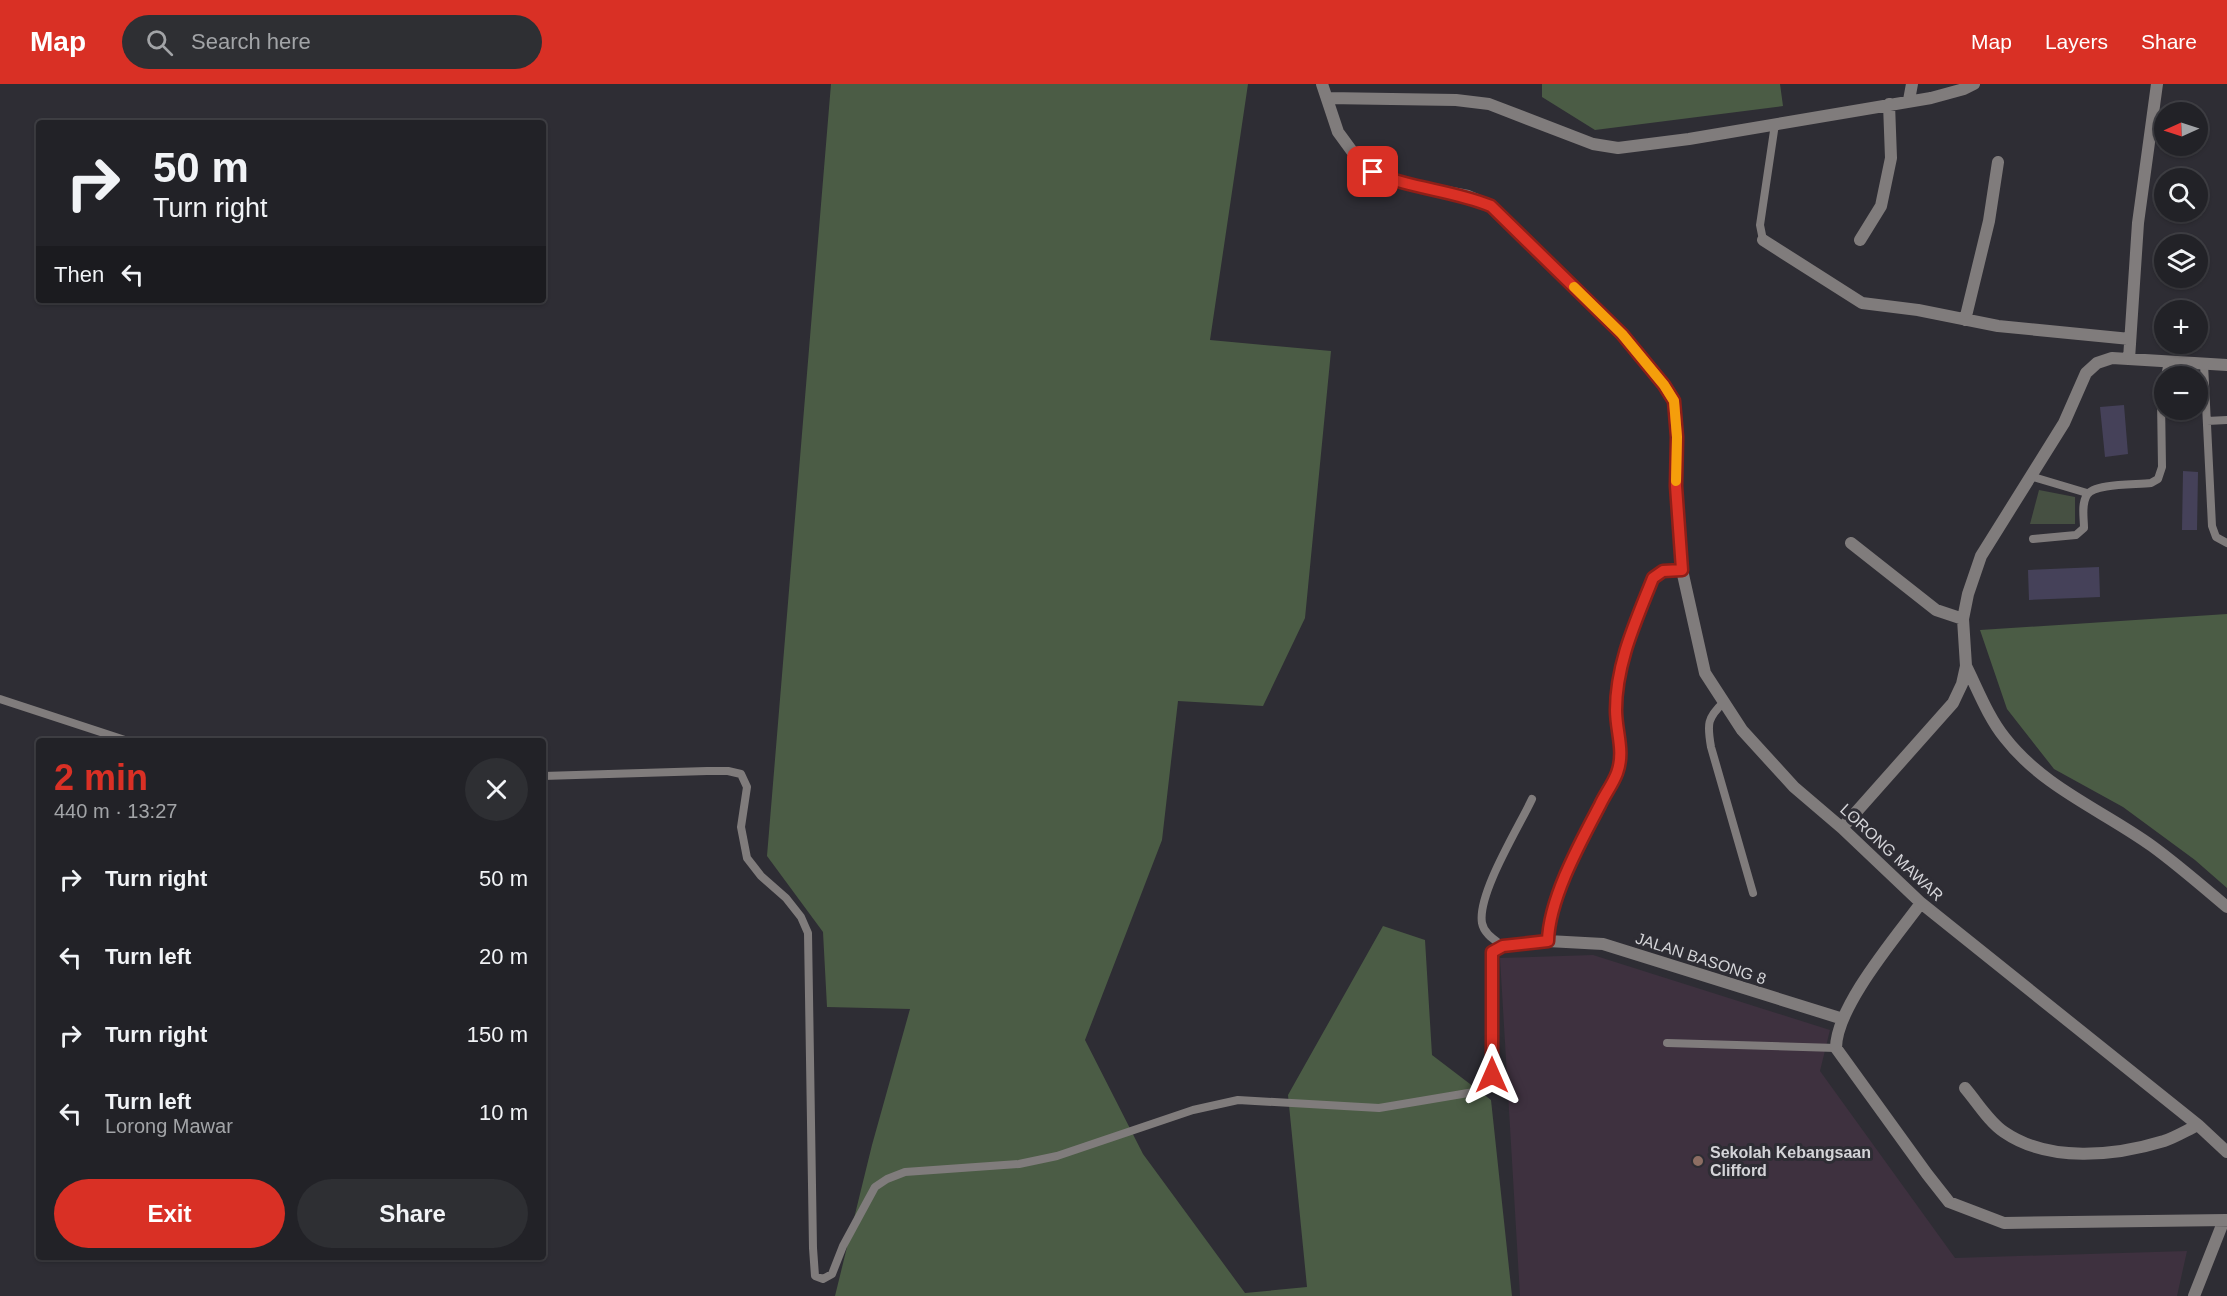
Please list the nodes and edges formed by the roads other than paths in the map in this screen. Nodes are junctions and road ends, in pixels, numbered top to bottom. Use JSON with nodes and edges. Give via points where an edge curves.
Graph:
{"nodes":[{"id":1,"x":1322,"y":84,"type":"edge"},
{"id":2,"x":1912,"y":84,"type":"edge"},
{"id":3,"x":1974,"y":84,"type":"edge"},
{"id":4,"x":2157,"y":84,"type":"edge"},
{"id":5,"x":1327,"y":98,"type":"junction"},
{"id":6,"x":1909,"y":100,"type":"junction"},
{"id":7,"x":1889,"y":104,"type":"junction"},
{"id":8,"x":1774,"y":124,"type":"junction"},
{"id":9,"x":1998,"y":162,"type":"dead end"},
{"id":10,"x":1764,"y":240,"type":"joint"},
{"id":11,"x":1860,"y":240,"type":"dead end"},
{"id":12,"x":1965,"y":320,"type":"junction"},
{"id":13,"x":2130,"y":339,"type":"junction"},
{"id":14,"x":2129,"y":359,"type":"junction"},
{"id":15,"x":2168,"y":362,"type":"junction"},
{"id":16,"x":2204,"y":364,"type":"junction"},
{"id":17,"x":2227,"y":365,"type":"edge"},
{"id":18,"x":2167,"y":366,"type":"edge"},
{"id":19,"x":2161,"y":420,"type":"edge"},
{"id":20,"x":2227,"y":420,"type":"edge"},
{"id":21,"x":2207,"y":421,"type":"junction"},
{"id":22,"x":2031,"y":476,"type":"junction"},
{"id":23,"x":2087,"y":493,"type":"junction"},
{"id":24,"x":2033,"y":539,"type":"dead end"},
{"id":25,"x":1851,"y":543,"type":"dead end"},
{"id":26,"x":2227,"y":543,"type":"edge"},
{"id":27,"x":1682,"y":570,"type":"junction"},
{"id":28,"x":1964,"y":619,"type":"junction"},
{"id":29,"x":1966,"y":666,"type":"junction"},
{"id":30,"x":0,"y":699,"type":"edge"},
{"id":31,"x":1724,"y":702,"type":"junction"},
{"id":32,"x":119,"y":738,"type":"edge"},
{"id":33,"x":546,"y":776,"type":"edge"},
{"id":34,"x":1532,"y":799,"type":"dead end"},
{"id":35,"x":1842,"y":828,"type":"junction"},
{"id":36,"x":1753,"y":893,"type":"dead end"},
{"id":37,"x":1921,"y":903,"type":"junction"},
{"id":38,"x":2227,"y":907,"type":"edge"},
{"id":39,"x":1548,"y":941,"type":"junction"},
{"id":40,"x":1503,"y":946,"type":"junction"},
{"id":41,"x":1843,"y":1019,"type":"junction"},
{"id":42,"x":1667,"y":1043,"type":"dead end"},
{"id":43,"x":1836,"y":1048,"type":"junction"},
{"id":44,"x":1965,"y":1088,"type":"dead end"},
{"id":45,"x":1480,"y":1091,"type":"joint"},
{"id":46,"x":2198,"y":1125,"type":"junction"},
{"id":47,"x":2227,"y":1152,"type":"edge"},
{"id":48,"x":2225,"y":1220,"type":"edge"},
{"id":49,"x":2193,"y":1296,"type":"edge"}],
"edges":[{"from":1,"to":5,"type":"street","name":"LORONG MAWAR"},
{"from":2,"to":6,"type":"street"},
{"from":3,"to":6,"type":"street","via":[[1931,98]]},
{"from":4,"to":13,"type":"street","via":[[2138,223]]},
{"from":5,"to":8,"type":"street","via":[[1489,104],[1593,144],[1618,148]]},
{"from":5,"to":27,"type":"street","name":"LORONG MAWAR","via":[[1338,132],[1373,172],[1410,185],[1468,196],[1491,206],[1622,334],[1664,385],[1674,401]]},
{"from":6,"to":7,"type":"street"},
{"from":7,"to":8,"type":"street"},
{"from":7,"to":11,"type":"street","via":[[1891,158],[1881,206]]},
{"from":8,"to":10,"type":"lane","via":[[1760,225]]},
{"from":9,"to":12,"type":"street","via":[[1989,221]]},
{"from":10,"to":12,"type":"street","via":[[1862,303]]},
{"from":12,"to":13,"type":"street"},
{"from":13,"to":14,"type":"street"},
{"from":14,"to":15,"type":"street"},
{"from":14,"to":22,"type":"street","via":[[2112,358],[2097,363],[2086,373],[2064,423]]},
{"from":15,"to":16,"type":"street"},
{"from":15,"to":18,"type":"lane"},
{"from":16,"to":17,"type":"street"},
{"from":16,"to":21,"type":"lane"},
{"from":19,"to":23,"type":"lane","via":[[2162,467],[2158,479],[2096,488]]},
{"from":20,"to":21,"type":"lane"},
{"from":21,"to":26,"type":"lane","via":[[2212,526],[2216,537]]},
{"from":22,"to":23,"type":"lane"},
{"from":22,"to":28,"type":"street","via":[[1981,556]]},
{"from":23,"to":24,"type":"lane","via":[[2084,528],[2076,535]]},
{"from":25,"to":28,"type":"street","via":[[1936,610]]},
{"from":27,"to":31,"type":"street","name":"LORONG MAWAR","via":[[1705,673]]},
{"from":27,"to":39,"type":"street","via":[[1663,571],[1653,578],[1622,657],[1616,711],[1622,757],[1556,898],[1548,924]]},
{"from":28,"to":29,"type":"street"},
{"from":29,"to":35,"type":"street","via":[[1953,703]]},
{"from":29,"to":38,"type":"street","via":[[1988,712],[2028,764],[2067,794],[2151,845]]},
{"from":30,"to":32,"type":"lane"},
{"from":31,"to":35,"type":"street","name":"LORONG MAWAR","via":[[1742,730],[1794,787]]},
{"from":31,"to":36,"type":"lane","via":[[1711,713],[1708,728]]},
{"from":33,"to":45,"type":"lane","via":[[707,771],[741,774],[747,787],[741,827],[747,858],[786,898],[808,933],[813,1248],[815,1276],[823,1279],[832,1274],[875,1187],[905,1172],[1019,1164],[1057,1156],[1192,1110],[1238,1100],[1379,1108]]},
{"from":34,"to":40,"type":"lane","via":[[1489,887],[1482,910],[1482,925]]},
{"from":35,"to":37,"type":"street","name":"LORONG MAWAR"},
{"from":37,"to":41,"type":"street","via":[[1868,976]]},
{"from":37,"to":46,"type":"street","name":"LORONG MAWAR"},
{"from":39,"to":40,"type":"street","name":"JALAN BASONG 8"},
{"from":39,"to":41,"type":"street","name":"JALAN BASONG 8","via":[[1603,944]]},
{"from":40,"to":45,"type":"street","via":[[1492,952],[1492,1075]]},
{"from":41,"to":43,"type":"street"},
{"from":42,"to":43,"type":"lane"},
{"from":43,"to":48,"type":"street","via":[[1949,1202],[2004,1223]]},
{"from":44,"to":46,"type":"street","via":[[2002,1131],[2024,1144],[2049,1151],[2098,1152],[2144,1146]]},
{"from":46,"to":47,"type":"street","name":"LORONG MAWAR"},
{"from":48,"to":49,"type":"street"}]}
